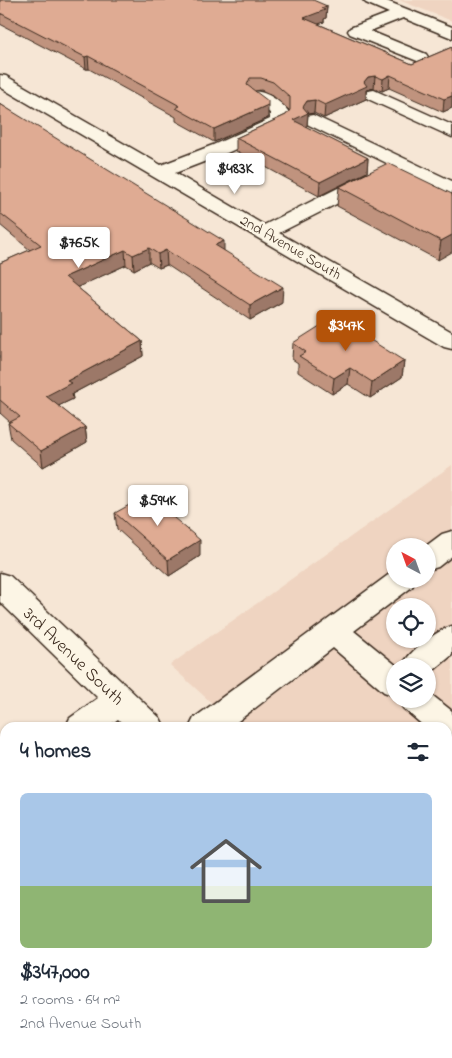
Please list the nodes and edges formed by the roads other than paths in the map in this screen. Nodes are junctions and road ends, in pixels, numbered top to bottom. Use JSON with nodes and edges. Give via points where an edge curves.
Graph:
{"nodes":[{"id":1,"x":370,"y":0,"type":"edge"},
{"id":2,"x":403,"y":13,"type":"junction"},
{"id":3,"x":452,"y":33,"type":"edge"},
{"id":4,"x":420,"y":57,"type":"dead end"},
{"id":5,"x":0,"y":80,"type":"edge"},
{"id":6,"x":374,"y":95,"type":"dead end"},
{"id":7,"x":257,"y":96,"type":"edge"},
{"id":8,"x":313,"y":120,"type":"dead end"},
{"id":9,"x":452,"y":132,"type":"edge"},
{"id":10,"x":402,"y":164,"type":"junction"},
{"id":11,"x":161,"y":172,"type":"junction"},
{"id":12,"x":452,"y":189,"type":"edge"},
{"id":13,"x":265,"y":232,"type":"junction"},
{"id":14,"x":452,"y":342,"type":"edge"},
{"id":15,"x":452,"y":541,"type":"edge"},
{"id":16,"x":436,"y":554,"type":"edge"},
{"id":17,"x":0,"y":584,"type":"edge"},
{"id":18,"x":390,"y":588,"type":"edge"},
{"id":19,"x":333,"y":631,"type":"junction"},
{"id":20,"x":452,"y":638,"type":"edge"},
{"id":21,"x":426,"y":658,"type":"edge"},
{"id":22,"x":386,"y":675,"type":"edge"},
{"id":23,"x":120,"y":700,"type":"junction"},
{"id":24,"x":425,"y":708,"type":"edge"},
{"id":25,"x":89,"y":722,"type":"edge"},
{"id":26,"x":142,"y":722,"type":"edge"},
{"id":27,"x":213,"y":722,"type":"edge"},
{"id":28,"x":442,"y":722,"type":"edge"}],
"edges":[{"from":1,"to":2,"type":"street"},
{"from":2,"to":3,"type":"street"},
{"from":2,"to":4,"type":"street","via":[[356,31]]},
{"from":5,"to":11,"type":"street","name":"2nd Avenue South"},
{"from":6,"to":9,"type":"street"},
{"from":7,"to":11,"type":"street","via":[[279,111],[279,122]]},
{"from":8,"to":10,"type":"street"},
{"from":10,"to":12,"type":"street"},
{"from":10,"to":13,"type":"street"},
{"from":11,"to":13,"type":"street","name":"2nd Avenue South"},
{"from":13,"to":14,"type":"street","name":"2nd Avenue South"},
{"from":15,"to":16,"type":"street"},
{"from":17,"to":23,"type":"street","name":"3rd Avenue South"},
{"from":18,"to":19,"type":"street"},
{"from":19,"to":22,"type":"street"},
{"from":19,"to":27,"type":"street"},
{"from":20,"to":21,"type":"street"},
{"from":23,"to":25,"type":"street"},
{"from":23,"to":26,"type":"street","name":"3rd Avenue South"},
{"from":24,"to":28,"type":"street"}]}
